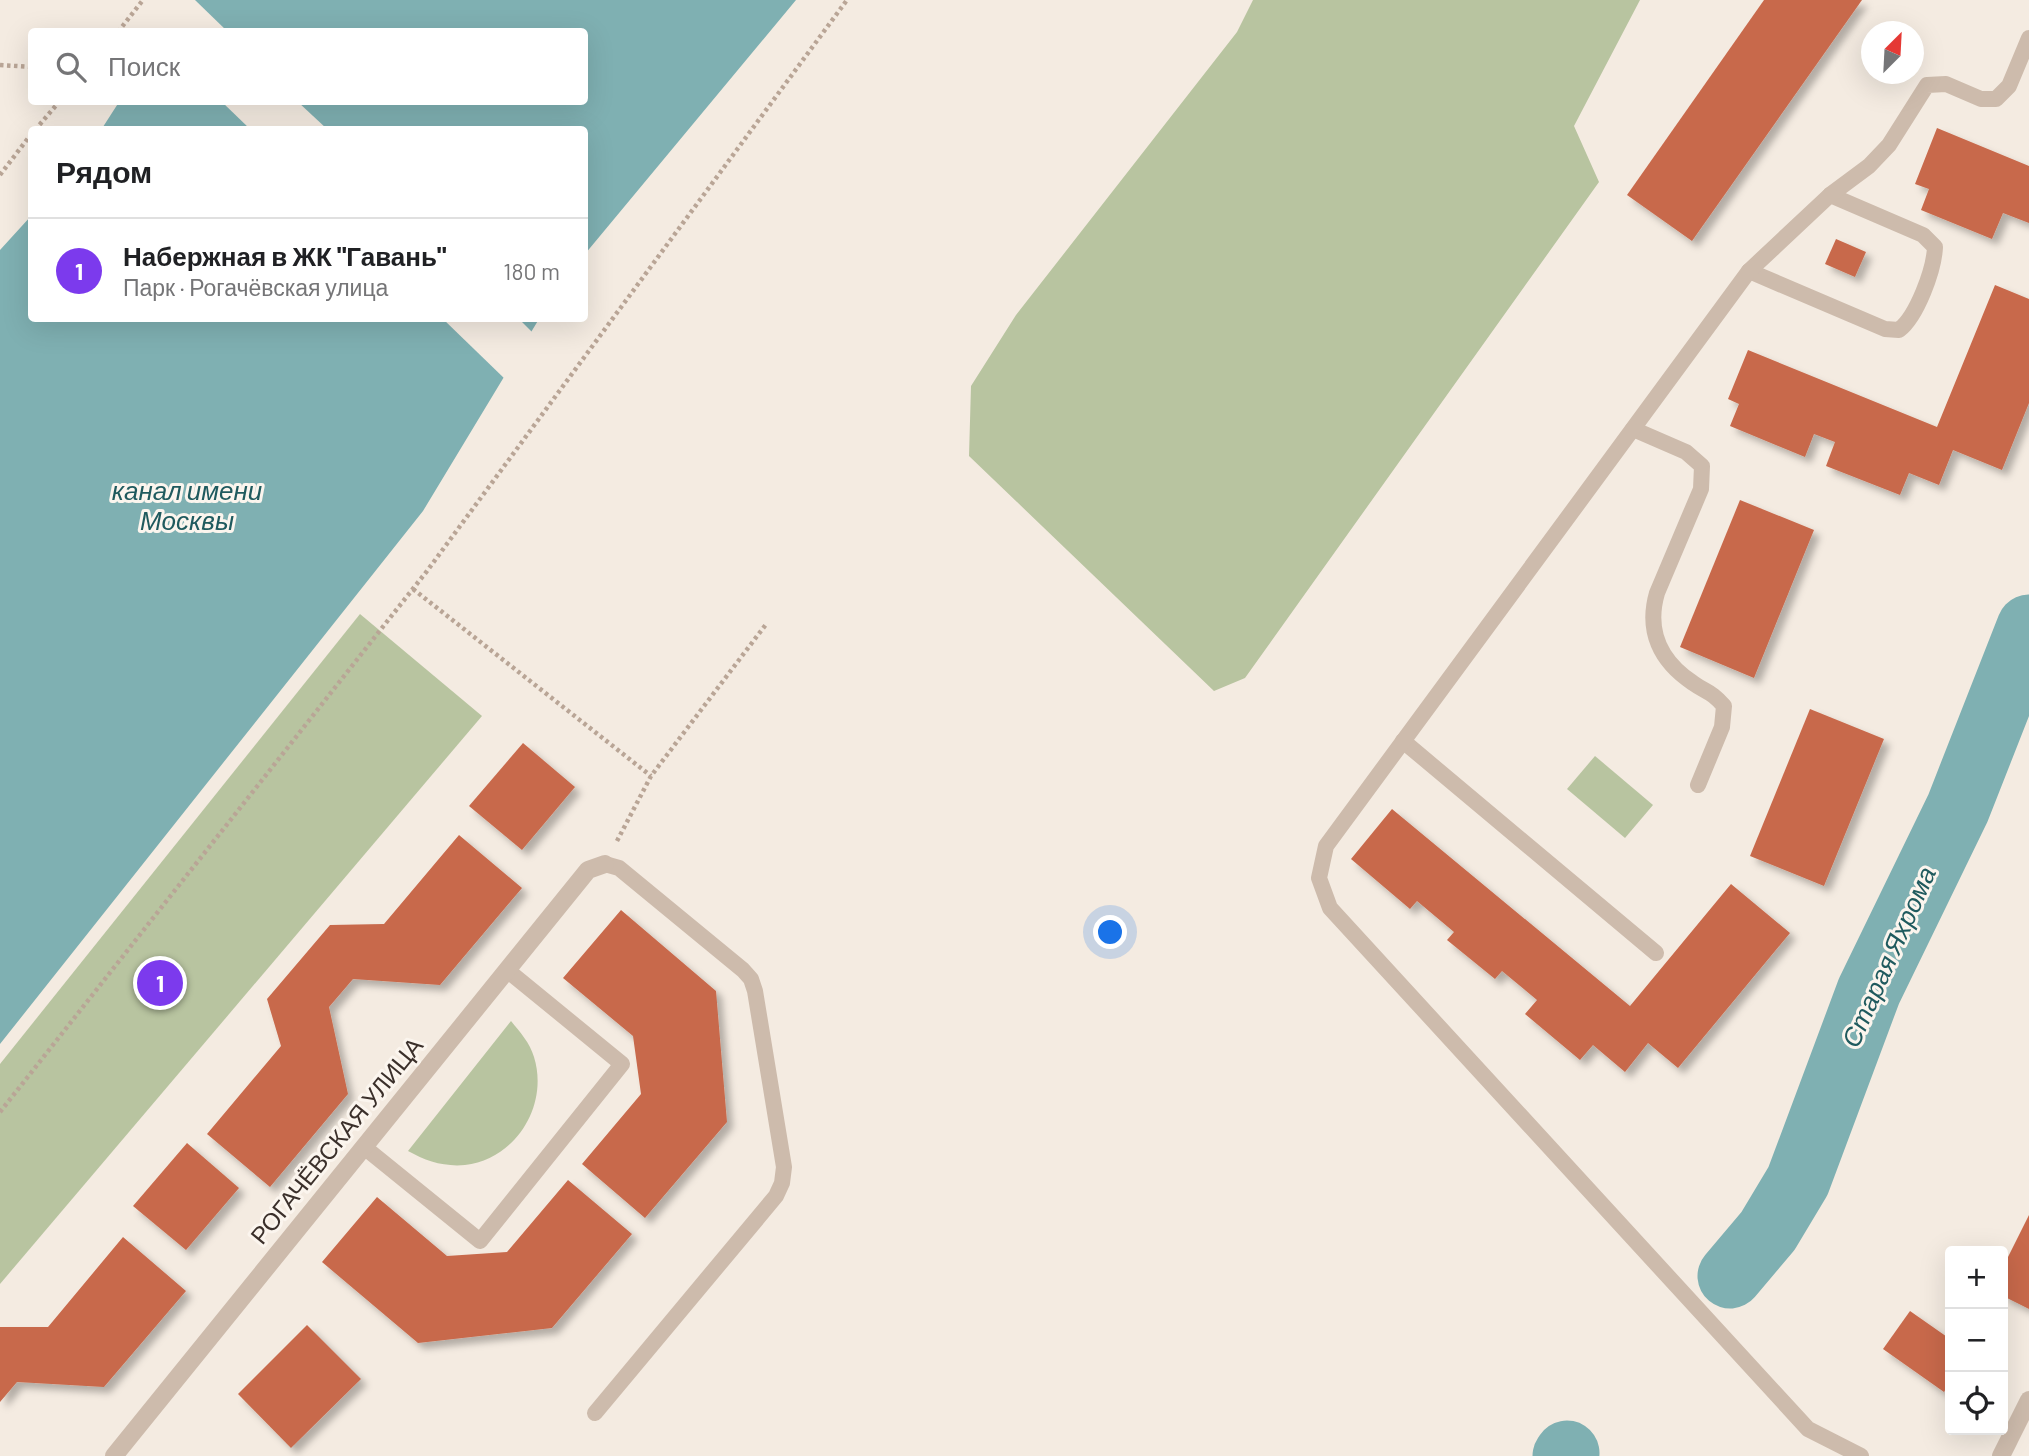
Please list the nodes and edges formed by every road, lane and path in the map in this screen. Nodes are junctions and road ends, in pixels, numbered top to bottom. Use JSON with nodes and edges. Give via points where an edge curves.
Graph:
{"nodes":[{"id":1,"x":143,"y":0,"type":"edge"},
{"id":2,"x":848,"y":0,"type":"edge"},
{"id":3,"x":121,"y":28,"type":"edge"},
{"id":4,"x":2029,"y":38,"type":"edge"},
{"id":5,"x":0,"y":65,"type":"edge"},
{"id":6,"x":28,"y":67,"type":"edge"},
{"id":7,"x":56,"y":105,"type":"edge"},
{"id":8,"x":37,"y":126,"type":"edge"},
{"id":9,"x":28,"y":138,"type":"edge"},
{"id":10,"x":0,"y":175,"type":"edge"},
{"id":11,"x":1830,"y":195,"type":"junction"},
{"id":12,"x":1749,"y":271,"type":"junction"},
{"id":13,"x":1633,"y":429,"type":"junction"},
{"id":14,"x":412,"y":589,"type":"junction"},
{"id":15,"x":766,"y":623,"type":"dead end"},
{"id":16,"x":1403,"y":741,"type":"junction"},
{"id":17,"x":651,"y":776,"type":"junction"},
{"id":18,"x":1698,"y":785,"type":"dead end"},
{"id":19,"x":605,"y":864,"type":"junction"},
{"id":20,"x":1656,"y":953,"type":"dead end"},
{"id":21,"x":506,"y":971,"type":"junction"},
{"id":22,"x":0,"y":1112,"type":"edge"},
{"id":23,"x":364,"y":1147,"type":"junction"},
{"id":24,"x":2029,"y":1400,"type":"edge"},
{"id":25,"x":596,"y":1413,"type":"dead end"},
{"id":26,"x":114,"y":1456,"type":"edge"},
{"id":27,"x":1861,"y":1456,"type":"edge"},
{"id":28,"x":2001,"y":1456,"type":"edge"}],
"edges":[{"from":1,"to":3,"type":"path"},
{"from":2,"to":14,"type":"path"},
{"from":4,"to":11,"type":"lane","via":[[2009,86],[1996,99],[1981,99],[1946,84],[1927,85],[1889,145]]},
{"from":5,"to":6,"type":"path"},
{"from":7,"to":8,"type":"path"},
{"from":9,"to":10,"type":"path"},
{"from":11,"to":12,"type":"lane"},
{"from":11,"to":12,"type":"lane","via":[[1923,235],[1935,247],[1934,261],[1909,322],[1899,330],[1885,329]]},
{"from":12,"to":13,"type":"lane"},
{"from":13,"to":16,"type":"lane"},
{"from":13,"to":18,"type":"lane","via":[[1686,452],[1702,466],[1701,489],[1652,611],[1653,632],[1676,671],[1711,691],[1724,706],[1722,727]]},
{"from":14,"to":17,"type":"path"},
{"from":14,"to":22,"type":"path"},
{"from":15,"to":17,"type":"path"},
{"from":16,"to":20,"type":"lane"},
{"from":16,"to":27,"type":"lane","via":[[1326,846],[1319,878],[1330,908],[1808,1429]]},
{"from":17,"to":19,"type":"path"},
{"from":19,"to":21,"type":"street","name":"РОГАЧЁВСКАЯ УЛИЦА","via":[[588,870]]},
{"from":19,"to":25,"type":"lane","via":[[619,868],[751,979],[784,1167],[776,1196]]},
{"from":21,"to":23,"type":"street","name":"РОГАЧЁВСКАЯ УЛИЦА"},
{"from":21,"to":23,"type":"lane","via":[[622,1064],[614,1075],[480,1241]]},
{"from":23,"to":26,"type":"street","name":"РОГАЧЁВСКАЯ УЛИЦА"},
{"from":24,"to":28,"type":"street"}]}
